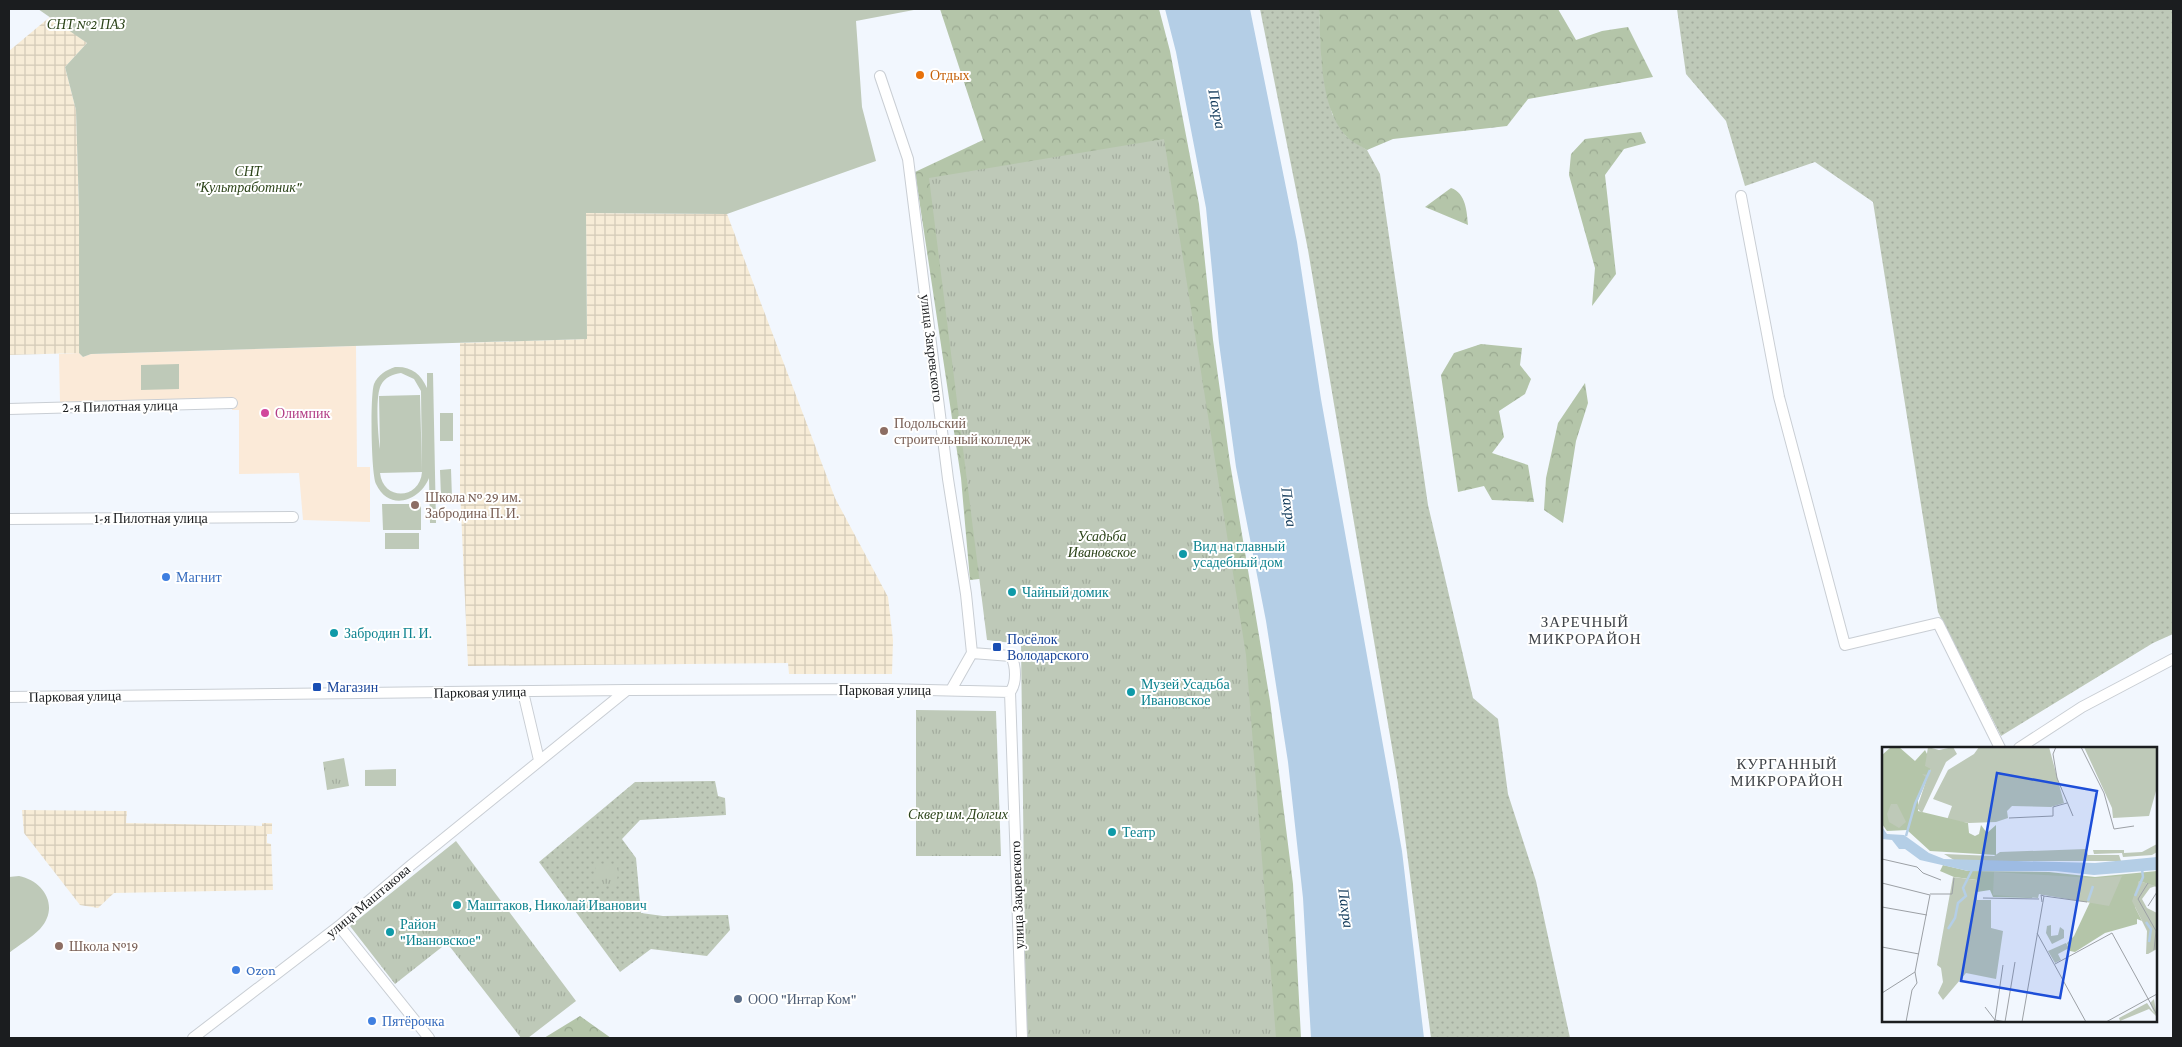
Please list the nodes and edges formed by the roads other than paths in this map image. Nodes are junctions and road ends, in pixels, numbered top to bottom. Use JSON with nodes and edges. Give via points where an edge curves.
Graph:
{"nodes":[{"id":1,"x":880,"y":76,"type":"dead end"},
{"id":2,"x":1741,"y":196,"type":"dead end"},
{"id":3,"x":232,"y":403,"type":"dead end"},
{"id":4,"x":9,"y":409,"type":"edge"},
{"id":5,"x":293,"y":517,"type":"dead end"},
{"id":6,"x":9,"y":519,"type":"edge"},
{"id":7,"x":972,"y":654,"type":"junction"},
{"id":8,"x":2173,"y":658,"type":"edge"},
{"id":9,"x":627,"y":690,"type":"junction"},
{"id":10,"x":951,"y":690,"type":"junction"},
{"id":11,"x":523,"y":692,"type":"junction"},
{"id":12,"x":1010,"y":692,"type":"junction"},
{"id":13,"x":9,"y":697,"type":"edge"},
{"id":14,"x":2000,"y":747,"type":"edge"},
{"id":15,"x":2021,"y":747,"type":"edge"},
{"id":16,"x":539,"y":760,"type":"junction"},
{"id":17,"x":339,"y":926,"type":"junction"},
{"id":18,"x":193,"y":1038,"type":"edge"},
{"id":19,"x":429,"y":1038,"type":"edge"},
{"id":20,"x":1022,"y":1038,"type":"edge"}],
"edges":[{"from":1,"to":7,"type":"street","name":"улица Закревского","via":[[908,159]]},
{"from":2,"to":14,"type":"street","via":[[1780,397],[1845,645],[1938,623]]},
{"from":3,"to":4,"type":"street","name":"2-я Пилотная улица"},
{"from":5,"to":6,"type":"street","name":"1-я Пилотная улица"},
{"from":7,"to":10,"type":"street","name":"Парковая улица"},
{"from":7,"to":12,"type":"street","via":[[1011,656],[1015,663],[1014,686]]},
{"from":8,"to":15,"type":"street","via":[[2082,708]]},
{"from":9,"to":10,"type":"street","name":"Парковая улица"},
{"from":9,"to":11,"type":"street","name":"Парковая улица"},
{"from":9,"to":16,"type":"street","name":"улица Маштакова"},
{"from":10,"to":12,"type":"street","name":"Парковая улица"},
{"from":11,"to":13,"type":"street","name":"Парковая улица"},
{"from":11,"to":16,"type":"street"},
{"from":12,"to":20,"type":"street","name":"улица Закревского"},
{"from":16,"to":17,"type":"street","name":"улица Маштакова"},
{"from":17,"to":18,"type":"street","name":"улица Маштакова"},
{"from":17,"to":19,"type":"street"}]}
